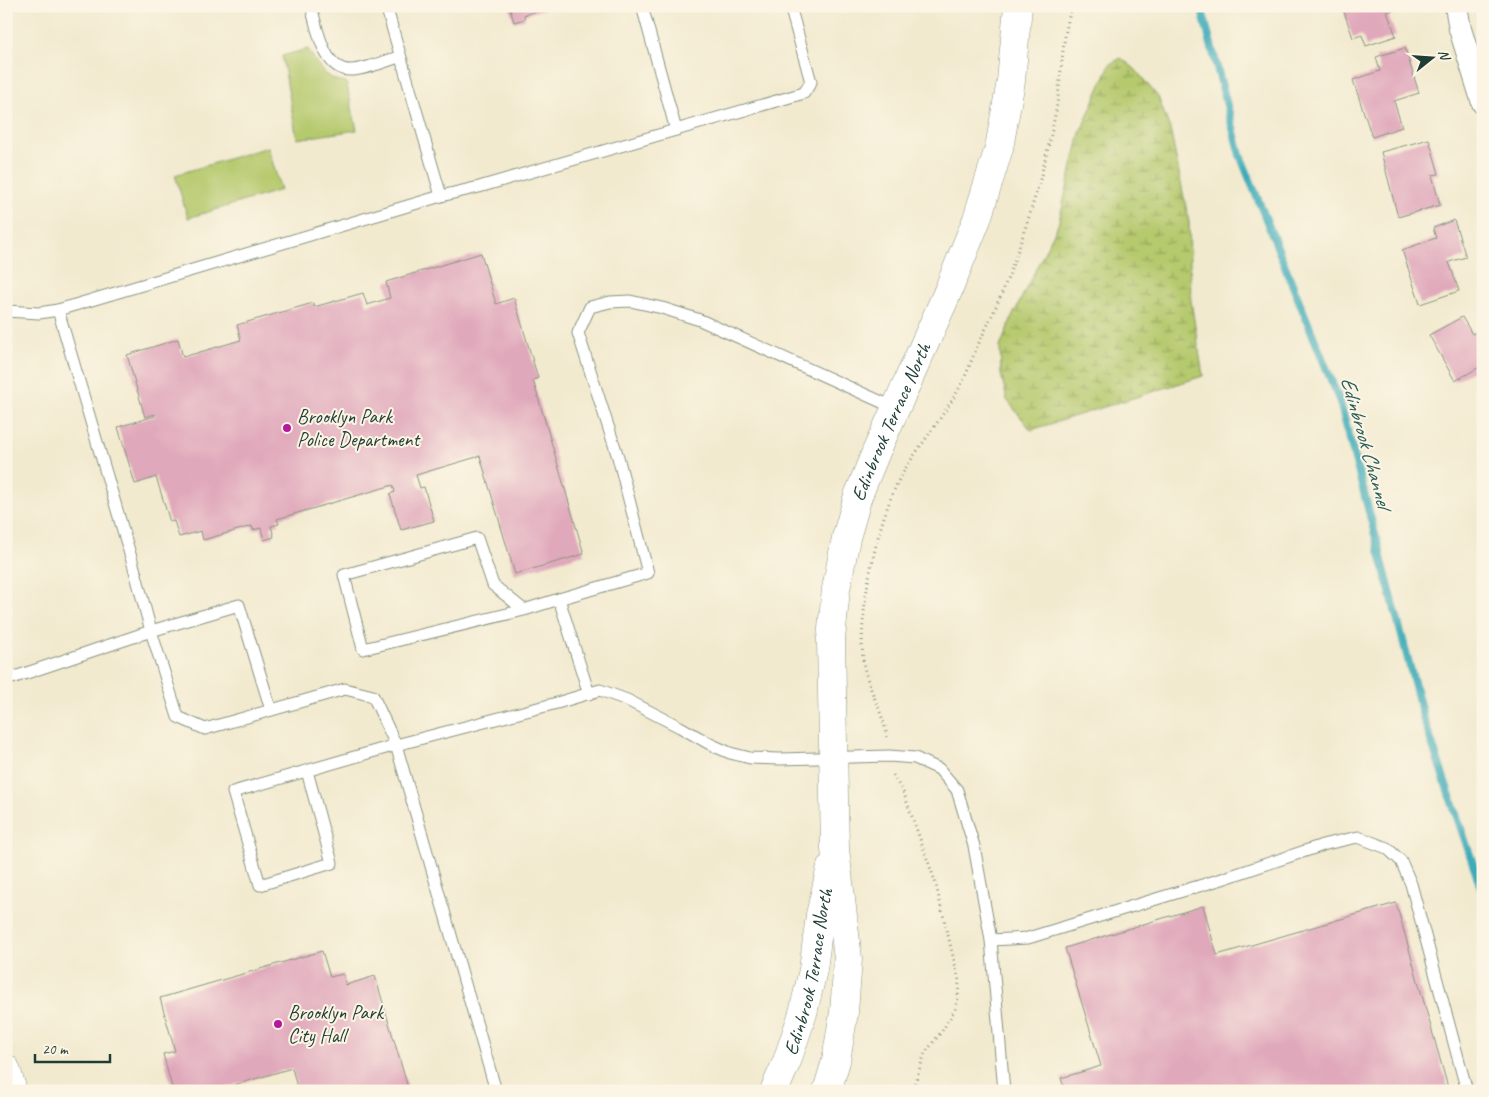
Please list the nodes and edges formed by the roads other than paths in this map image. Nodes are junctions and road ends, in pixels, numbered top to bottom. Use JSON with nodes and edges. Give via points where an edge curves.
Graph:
{"nodes":[{"id":1,"x":311,"y":6,"type":"edge"},
{"id":2,"x":386,"y":6,"type":"edge"},
{"id":3,"x":642,"y":6,"type":"edge"},
{"id":4,"x":790,"y":6,"type":"edge"},
{"id":5,"x":1018,"y":6,"type":"edge"},
{"id":6,"x":1456,"y":6,"type":"edge"},
{"id":7,"x":399,"y":57,"type":"junction"},
{"id":8,"x":1483,"y":103,"type":"edge"},
{"id":9,"x":676,"y":130,"type":"junction"},
{"id":10,"x":441,"y":196,"type":"junction"},
{"id":11,"x":58,"y":310,"type":"junction"},
{"id":12,"x":6,"y":311,"type":"edge"},
{"id":13,"x":895,"y":408,"type":"junction"},
{"id":14,"x":559,"y":599,"type":"junction"},
{"id":15,"x":524,"y":610,"type":"junction"},
{"id":16,"x":151,"y":631,"type":"junction"},
{"id":17,"x":6,"y":680,"type":"edge"},
{"id":18,"x":589,"y":694,"type":"junction"},
{"id":19,"x":271,"y":710,"type":"junction"},
{"id":20,"x":396,"y":745,"type":"junction"},
{"id":21,"x":832,"y":758,"type":"junction"},
{"id":22,"x":307,"y":771,"type":"junction"},
{"id":23,"x":835,"y":849,"type":"junction"},
{"id":24,"x":991,"y":940,"type":"junction"},
{"id":25,"x":6,"y":1069,"type":"edge"},
{"id":26,"x":13,"y":1091,"type":"edge"},
{"id":27,"x":496,"y":1091,"type":"edge"},
{"id":28,"x":774,"y":1091,"type":"edge"},
{"id":29,"x":827,"y":1091,"type":"edge"},
{"id":30,"x":1004,"y":1091,"type":"edge"},
{"id":31,"x":1467,"y":1091,"type":"edge"}],
"edges":[{"from":1,"to":7,"type":"lane","via":[[328,56],[337,67],[353,70]]},
{"from":2,"to":7,"type":"lane"},
{"from":3,"to":9,"type":"lane"},
{"from":4,"to":9,"type":"lane","via":[[811,82],[804,93]]},
{"from":5,"to":13,"type":"street","name":"Edinbrook Terrace North","via":[[1011,81],[999,148],[980,210],[946,296]]},
{"from":6,"to":8,"type":"street"},
{"from":7,"to":10,"type":"lane"},
{"from":9,"to":10,"type":"lane","via":[[479,188]]},
{"from":10,"to":11,"type":"lane"},
{"from":11,"to":12,"type":"lane","via":[[39,313]]},
{"from":11,"to":16,"type":"lane"},
{"from":13,"to":14,"type":"lane","via":[[700,320],[630,301],[590,307],[578,333],[618,457],[648,573]]},
{"from":13,"to":21,"type":"street","name":"Edinbrook Terrace North","via":[[858,496],[836,589],[832,638]]},
{"from":14,"to":15,"type":"lane"},
{"from":14,"to":18,"type":"lane"},
{"from":15,"to":15,"type":"lane","via":[[493,584],[477,538],[344,575],[363,649]]},
{"from":16,"to":17,"type":"lane"},
{"from":16,"to":19,"type":"lane","via":[[178,717],[205,729]]},
{"from":16,"to":19,"type":"lane","via":[[239,605]]},
{"from":18,"to":20,"type":"lane"},
{"from":18,"to":21,"type":"lane","via":[[600,690],[627,700],[737,755],[774,759]]},
{"from":19,"to":20,"type":"lane","via":[[345,689],[373,696]]},
{"from":20,"to":22,"type":"lane"},
{"from":20,"to":27,"type":"lane"},
{"from":21,"to":23,"type":"street","name":"Edinbrook Terrace North"},
{"from":21,"to":24,"type":"lane","via":[[915,758],[939,769],[957,790],[974,846]]},
{"from":22,"to":22,"type":"lane","via":[[233,792],[260,885],[332,863]]},
{"from":23,"to":28,"type":"street","name":"Edinbrook Terrace North","via":[[803,1012]]},
{"from":23,"to":29,"type":"street","name":"Edinbrook Terrace North","via":[[848,960],[844,1012]]},
{"from":24,"to":30,"type":"lane"},
{"from":24,"to":31,"type":"lane","via":[[1028,938],[1326,844],[1358,837],[1394,854],[1401,861],[1411,884]]},
{"from":25,"to":26,"type":"street"}]}
